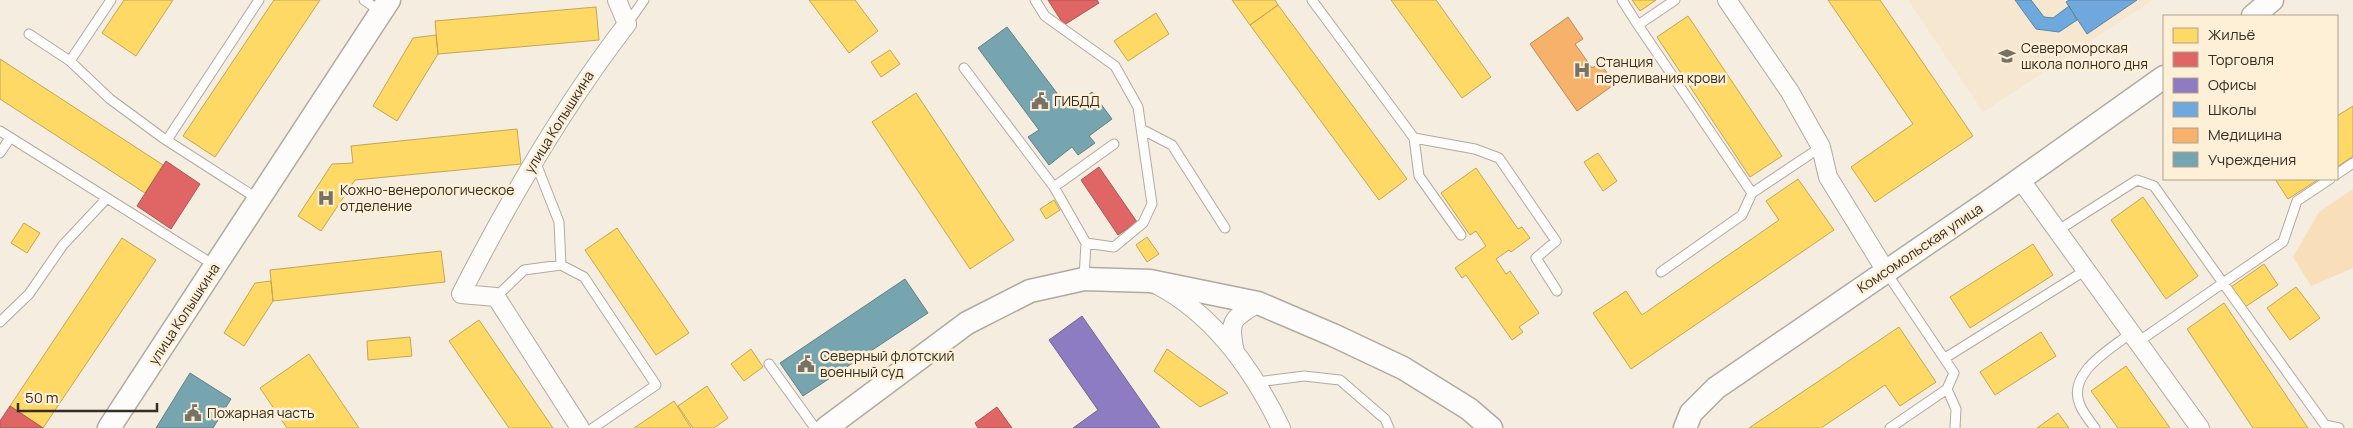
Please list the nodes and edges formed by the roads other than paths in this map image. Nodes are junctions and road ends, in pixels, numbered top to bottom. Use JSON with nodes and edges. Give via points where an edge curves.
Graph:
{"nodes":[{"id":1,"x":111,"y":0,"type":"edge"},
{"id":2,"x":259,"y":0,"type":"edge"},
{"id":3,"x":617,"y":0,"type":"edge"},
{"id":4,"x":644,"y":0,"type":"edge"},
{"id":5,"x":1035,"y":0,"type":"edge"},
{"id":6,"x":1312,"y":0,"type":"edge"},
{"id":7,"x":1622,"y":0,"type":"edge"},
{"id":8,"x":1675,"y":0,"type":"edge"},
{"id":9,"x":1727,"y":0,"type":"edge"},
{"id":10,"x":2272,"y":0,"type":"edge"},
{"id":11,"x":378,"y":4,"type":"edge"},
{"id":12,"x":2254,"y":15,"type":"edge"},
{"id":13,"x":627,"y":24,"type":"junction"},
{"id":14,"x":1638,"y":25,"type":"junction"},
{"id":15,"x":29,"y":34,"type":"dead end"},
{"id":16,"x":70,"y":61,"type":"junction"},
{"id":17,"x":964,"y":68,"type":"dead end"},
{"id":18,"x":2163,"y":78,"type":"edge"},
{"id":19,"x":1143,"y":130,"type":"junction"},
{"id":20,"x":0,"y":131,"type":"edge"},
{"id":21,"x":10,"y":138,"type":"junction"},
{"id":22,"x":1414,"y":138,"type":"junction"},
{"id":23,"x":167,"y":140,"type":"junction"},
{"id":24,"x":1114,"y":144,"type":"dead end"},
{"id":25,"x":1820,"y":147,"type":"junction"},
{"id":26,"x":0,"y":153,"type":"edge"},
{"id":27,"x":535,"y":161,"type":"junction"},
{"id":28,"x":2353,"y":163,"type":"edge"},
{"id":29,"x":2338,"y":173,"type":"edge"},
{"id":30,"x":2020,"y":179,"type":"junction"},
{"id":31,"x":2328,"y":180,"type":"edge"},
{"id":32,"x":1054,"y":187,"type":"junction"},
{"id":33,"x":1752,"y":192,"type":"junction"},
{"id":34,"x":107,"y":198,"type":"junction"},
{"id":35,"x":259,"y":199,"type":"junction"},
{"id":36,"x":1225,"y":228,"type":"dead end"},
{"id":37,"x":2057,"y":230,"type":"junction"},
{"id":38,"x":1461,"y":235,"type":"dead end"},
{"id":39,"x":1086,"y":243,"type":"junction"},
{"id":40,"x":561,"y":265,"type":"junction"},
{"id":41,"x":216,"y":266,"type":"junction"},
{"id":42,"x":2086,"y":270,"type":"junction"},
{"id":43,"x":1886,"y":271,"type":"junction"},
{"id":44,"x":1661,"y":272,"type":"dead end"},
{"id":45,"x":1084,"y":279,"type":"junction"},
{"id":46,"x":1150,"y":281,"type":"junction"},
{"id":47,"x":2223,"y":283,"type":"junction"},
{"id":48,"x":1557,"y":291,"type":"dead end"},
{"id":49,"x":496,"y":297,"type":"junction"},
{"id":50,"x":1258,"y":303,"type":"junction"},
{"id":51,"x":0,"y":322,"type":"edge"},
{"id":52,"x":2135,"y":338,"type":"junction"},
{"id":53,"x":1235,"y":352,"type":"junction"},
{"id":54,"x":1945,"y":358,"type":"junction"},
{"id":55,"x":768,"y":364,"type":"dead end"},
{"id":56,"x":1257,"y":382,"type":"junction"},
{"id":57,"x":1947,"y":389,"type":"junction"},
{"id":58,"x":109,"y":428,"type":"edge"},
{"id":59,"x":580,"y":428,"type":"edge"},
{"id":60,"x":592,"y":428,"type":"edge"},
{"id":61,"x":816,"y":428,"type":"edge"},
{"id":62,"x":826,"y":428,"type":"edge"},
{"id":63,"x":1281,"y":428,"type":"edge"},
{"id":64,"x":1389,"y":428,"type":"edge"},
{"id":65,"x":1491,"y":428,"type":"edge"},
{"id":66,"x":1684,"y":428,"type":"edge"},
{"id":67,"x":1890,"y":428,"type":"edge"},
{"id":68,"x":1955,"y":428,"type":"edge"},
{"id":69,"x":2095,"y":428,"type":"edge"},
{"id":70,"x":2200,"y":428,"type":"edge"},
{"id":71,"x":2339,"y":428,"type":"edge"}],
"edges":[{"from":1,"to":16,"type":"lane"},
{"from":2,"to":23,"type":"lane"},
{"from":3,"to":13,"type":"street"},
{"from":4,"to":13,"type":"lane","name":"улица Колышкина"},
{"from":5,"to":19,"type":"lane","via":[[1045,16],[1116,66],[1138,107]]},
{"from":6,"to":22,"type":"lane"},
{"from":7,"to":14,"type":"lane"},
{"from":8,"to":14,"type":"lane"},
{"from":9,"to":25,"type":"street","via":[[1790,92]]},
{"from":10,"to":12,"type":"street"},
{"from":11,"to":35,"type":"street","name":"улица Колышкина"},
{"from":13,"to":27,"type":"street","name":"улица Колышкина","via":[[590,72]]},
{"from":14,"to":33,"type":"lane"},
{"from":15,"to":16,"type":"lane"},
{"from":16,"to":23,"type":"lane","via":[[110,99]]},
{"from":17,"to":32,"type":"lane"},
{"from":18,"to":30,"type":"street","name":"Комсомольская улица"},
{"from":19,"to":36,"type":"lane","via":[[1172,145]]},
{"from":19,"to":39,"type":"lane","via":[[1152,204],[1143,223],[1114,247]]},
{"from":20,"to":21,"type":"lane"},
{"from":21,"to":26,"type":"lane"},
{"from":21,"to":34,"type":"lane"},
{"from":22,"to":38,"type":"lane","via":[[1419,176]]},
{"from":22,"to":48,"type":"lane","via":[[1475,149],[1498,158],[1556,241],[1536,258]]},
{"from":23,"to":35,"type":"lane"},
{"from":24,"to":32,"type":"lane"},
{"from":25,"to":33,"type":"lane"},
{"from":25,"to":43,"type":"street","via":[[1828,177]]},
{"from":27,"to":40,"type":"lane","via":[[559,222]]},
{"from":27,"to":49,"type":"street","name":"улица Колышкина","via":[[513,193],[461,294]]},
{"from":28,"to":29,"type":"lane"},
{"from":30,"to":37,"type":"street"},
{"from":30,"to":43,"type":"street","name":"Комсомольская улица"},
{"from":31,"to":47,"type":"lane","via":[[2297,201],[2283,242]]},
{"from":32,"to":39,"type":"lane"},
{"from":33,"to":44,"type":"lane","via":[[1742,215]]},
{"from":34,"to":41,"type":"lane"},
{"from":34,"to":51,"type":"lane","via":[[63,245],[29,294]]},
{"from":35,"to":41,"type":"street","name":"улица Колышкина"},
{"from":37,"to":42,"type":"street"},
{"from":37,"to":47,"type":"lane","via":[[2137,180],[2154,186]]},
{"from":39,"to":45,"type":"lane"},
{"from":40,"to":49,"type":"lane","via":[[524,270]]},
{"from":40,"to":60,"type":"lane","via":[[584,277],[656,385]]},
{"from":41,"to":58,"type":"street","name":"улица Колышкина"},
{"from":42,"to":52,"type":"street"},
{"from":42,"to":54,"type":"lane"},
{"from":43,"to":54,"type":"lane"},
{"from":43,"to":66,"type":"street","name":"Комсомольская улица","via":[[1716,388],[1691,414]]},
{"from":45,"to":46,"type":"street"},
{"from":45,"to":62,"type":"street","via":[[1030,291],[967,323]]},
{"from":46,"to":50,"type":"street"},
{"from":46,"to":53,"type":"street","via":[[1172,293],[1202,317]]},
{"from":47,"to":52,"type":"lane"},
{"from":47,"to":71,"type":"lane","via":[[2325,425]]},
{"from":49,"to":59,"type":"street"},
{"from":50,"to":53,"type":"street","via":[[1236,316],[1230,330]]},
{"from":50,"to":65,"type":"street","via":[[1403,368],[1469,409]]},
{"from":52,"to":69,"type":"lane","via":[[2089,366],[2077,387],[2079,404]]},
{"from":52,"to":70,"type":"street"},
{"from":53,"to":56,"type":"street"},
{"from":54,"to":57,"type":"lane","via":[[1954,373]]},
{"from":55,"to":61,"type":"lane"},
{"from":56,"to":63,"type":"street"},
{"from":56,"to":64,"type":"lane","via":[[1304,376],[1340,380],[1385,418]]},
{"from":57,"to":67,"type":"lane"},
{"from":57,"to":68,"type":"lane","via":[[1956,409]]}]}
